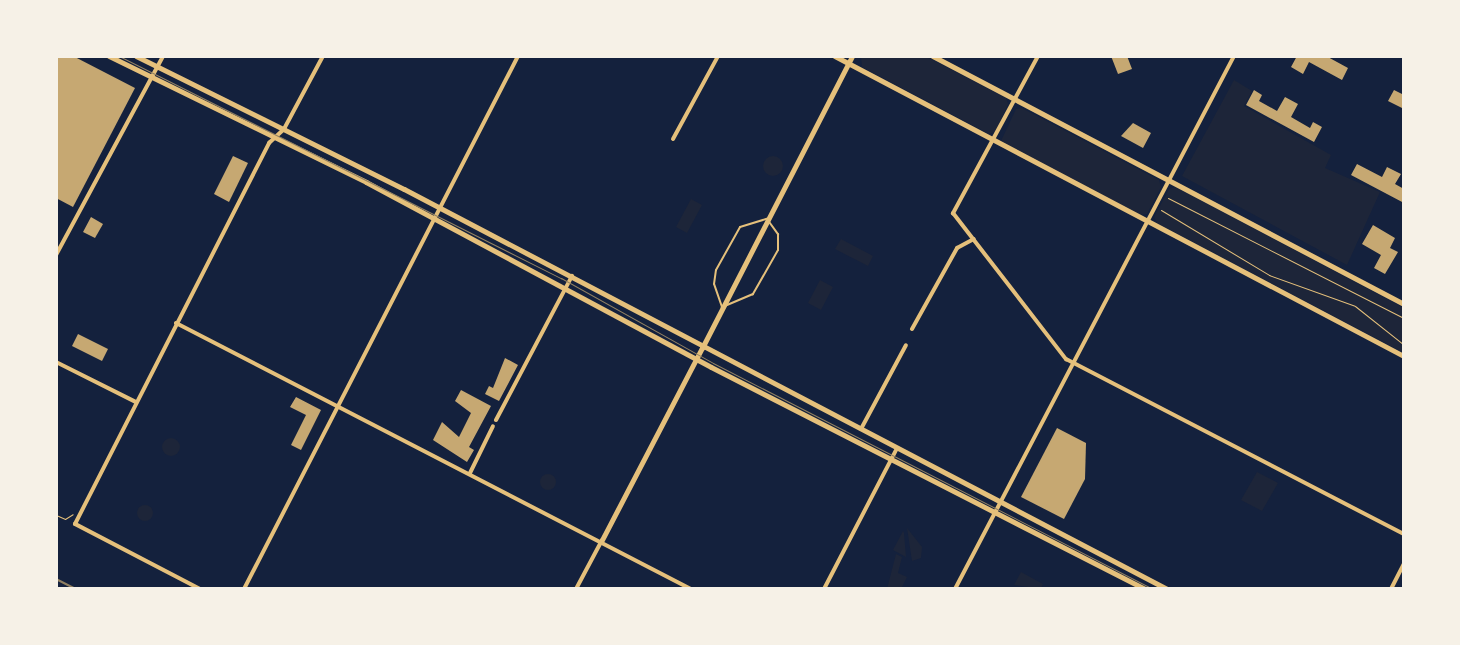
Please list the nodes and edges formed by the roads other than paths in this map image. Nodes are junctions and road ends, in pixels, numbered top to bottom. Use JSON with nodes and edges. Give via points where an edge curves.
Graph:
{"nodes":[{"id":1,"x":109,"y":56,"type":"edge"},
{"id":2,"x":136,"y":56,"type":"edge"},
{"id":3,"x":163,"y":56,"type":"edge"},
{"id":4,"x":323,"y":56,"type":"edge"},
{"id":5,"x":518,"y":56,"type":"edge"},
{"id":6,"x":718,"y":56,"type":"edge"},
{"id":7,"x":835,"y":56,"type":"edge"},
{"id":8,"x":852,"y":56,"type":"edge"},
{"id":9,"x":933,"y":56,"type":"edge"},
{"id":10,"x":1038,"y":56,"type":"edge"},
{"id":11,"x":1234,"y":56,"type":"edge"},
{"id":12,"x":848,"y":64,"type":"junction"},
{"id":13,"x":156,"y":67,"type":"junction"},
{"id":14,"x":150,"y":78,"type":"junction"},
{"id":15,"x":1015,"y":100,"type":"junction"},
{"id":16,"x":284,"y":129,"type":"junction"},
{"id":17,"x":274,"y":137,"type":"junction"},
{"id":18,"x":673,"y":139,"type":"dead end"},
{"id":19,"x":994,"y":141,"type":"junction"},
{"id":20,"x":1169,"y":181,"type":"junction"},
{"id":21,"x":440,"y":208,"type":"junction"},
{"id":22,"x":435,"y":219,"type":"junction"},
{"id":23,"x":767,"y":219,"type":"junction"},
{"id":24,"x":1147,"y":222,"type":"junction"},
{"id":25,"x":974,"y":239,"type":"junction"},
{"id":26,"x":56,"y":255,"type":"edge"},
{"id":27,"x":572,"y":276,"type":"junction"},
{"id":28,"x":567,"y":286,"type":"junction"},
{"id":29,"x":1404,"y":304,"type":"edge"},
{"id":30,"x":722,"y":307,"type":"junction"},
{"id":31,"x":176,"y":322,"type":"junction"},
{"id":32,"x":912,"y":329,"type":"dead end"},
{"id":33,"x":906,"y":345,"type":"dead end"},
{"id":34,"x":702,"y":348,"type":"junction"},
{"id":35,"x":1404,"y":356,"type":"edge"},
{"id":36,"x":696,"y":359,"type":"junction"},
{"id":37,"x":56,"y":362,"type":"edge"},
{"id":38,"x":1074,"y":363,"type":"junction"},
{"id":39,"x":136,"y":402,"type":"junction"},
{"id":40,"x":338,"y":406,"type":"junction"},
{"id":41,"x":496,"y":420,"type":"dead end"},
{"id":42,"x":493,"y":426,"type":"dead end"},
{"id":43,"x":860,"y":430,"type":"junction"},
{"id":44,"x":896,"y":450,"type":"junction"},
{"id":45,"x":892,"y":459,"type":"junction"},
{"id":46,"x":470,"y":473,"type":"junction"},
{"id":47,"x":1000,"y":502,"type":"junction"},
{"id":48,"x":994,"y":514,"type":"junction"},
{"id":49,"x":1404,"y":534,"type":"edge"},
{"id":50,"x":602,"y":540,"type":"junction"},
{"id":51,"x":1404,"y":564,"type":"edge"},
{"id":52,"x":200,"y":589,"type":"edge"},
{"id":53,"x":244,"y":589,"type":"edge"},
{"id":54,"x":576,"y":589,"type":"edge"},
{"id":55,"x":691,"y":589,"type":"edge"},
{"id":56,"x":824,"y":589,"type":"edge"},
{"id":57,"x":956,"y":589,"type":"edge"},
{"id":58,"x":1145,"y":589,"type":"edge"},
{"id":59,"x":1167,"y":589,"type":"edge"},
{"id":60,"x":1391,"y":589,"type":"edge"}],
"edges":[{"from":1,"to":14,"type":"main road"},
{"from":2,"to":13,"type":"main road"},
{"from":3,"to":13,"type":"street"},
{"from":4,"to":16,"type":"street"},
{"from":5,"to":21,"type":"street"},
{"from":6,"to":18,"type":"street"},
{"from":7,"to":12,"type":"street"},
{"from":8,"to":12,"type":"main road"},
{"from":9,"to":15,"type":"street"},
{"from":10,"to":15,"type":"street"},
{"from":11,"to":20,"type":"street"},
{"from":12,"to":19,"type":"street"},
{"from":12,"to":23,"type":"main road"},
{"from":13,"to":14,"type":"street"},
{"from":13,"to":16,"type":"main road"},
{"from":14,"to":17,"type":"main road"},
{"from":14,"to":26,"type":"street"},
{"from":15,"to":19,"type":"street"},
{"from":15,"to":20,"type":"street"},
{"from":16,"to":17,"type":"street"},
{"from":16,"to":21,"type":"main road"},
{"from":17,"to":22,"type":"main road"},
{"from":17,"to":31,"type":"street"},
{"from":19,"to":24,"type":"street"},
{"from":19,"to":25,"type":"street","via":[[953,213]]},
{"from":20,"to":24,"type":"street"},
{"from":20,"to":29,"type":"street"},
{"from":21,"to":22,"type":"street"},
{"from":21,"to":27,"type":"main road"},
{"from":22,"to":28,"type":"main road"},
{"from":22,"to":40,"type":"street"},
{"from":23,"to":30,"type":"main road"},
{"from":23,"to":30,"type":"lane","via":[[740,227],[716,270],[714,284]]},
{"from":23,"to":30,"type":"lane","via":[[778,234],[778,250],[753,294]]},
{"from":24,"to":35,"type":"street"},
{"from":24,"to":38,"type":"street"},
{"from":25,"to":32,"type":"street","via":[[957,248]]},
{"from":25,"to":38,"type":"street"},
{"from":27,"to":28,"type":"street"},
{"from":27,"to":34,"type":"main road"},
{"from":28,"to":36,"type":"main road"},
{"from":28,"to":41,"type":"street"},
{"from":30,"to":34,"type":"main road"},
{"from":31,"to":39,"type":"street"},
{"from":31,"to":40,"type":"street"},
{"from":33,"to":43,"type":"street"},
{"from":34,"to":36,"type":"street"},
{"from":34,"to":43,"type":"main road"},
{"from":36,"to":45,"type":"main road"},
{"from":36,"to":50,"type":"street"},
{"from":37,"to":39,"type":"street"},
{"from":38,"to":47,"type":"street"},
{"from":38,"to":49,"type":"street"},
{"from":39,"to":52,"type":"street","via":[[75,524]]},
{"from":40,"to":46,"type":"street"},
{"from":40,"to":53,"type":"street"},
{"from":42,"to":46,"type":"street"},
{"from":43,"to":44,"type":"main road"},
{"from":44,"to":45,"type":"street"},
{"from":44,"to":47,"type":"main road"},
{"from":45,"to":48,"type":"main road"},
{"from":45,"to":56,"type":"street"},
{"from":46,"to":50,"type":"street"},
{"from":47,"to":48,"type":"street"},
{"from":47,"to":59,"type":"main road"},
{"from":48,"to":57,"type":"street"},
{"from":48,"to":58,"type":"main road"},
{"from":50,"to":54,"type":"street"},
{"from":50,"to":55,"type":"street"},
{"from":51,"to":60,"type":"street"}]}
